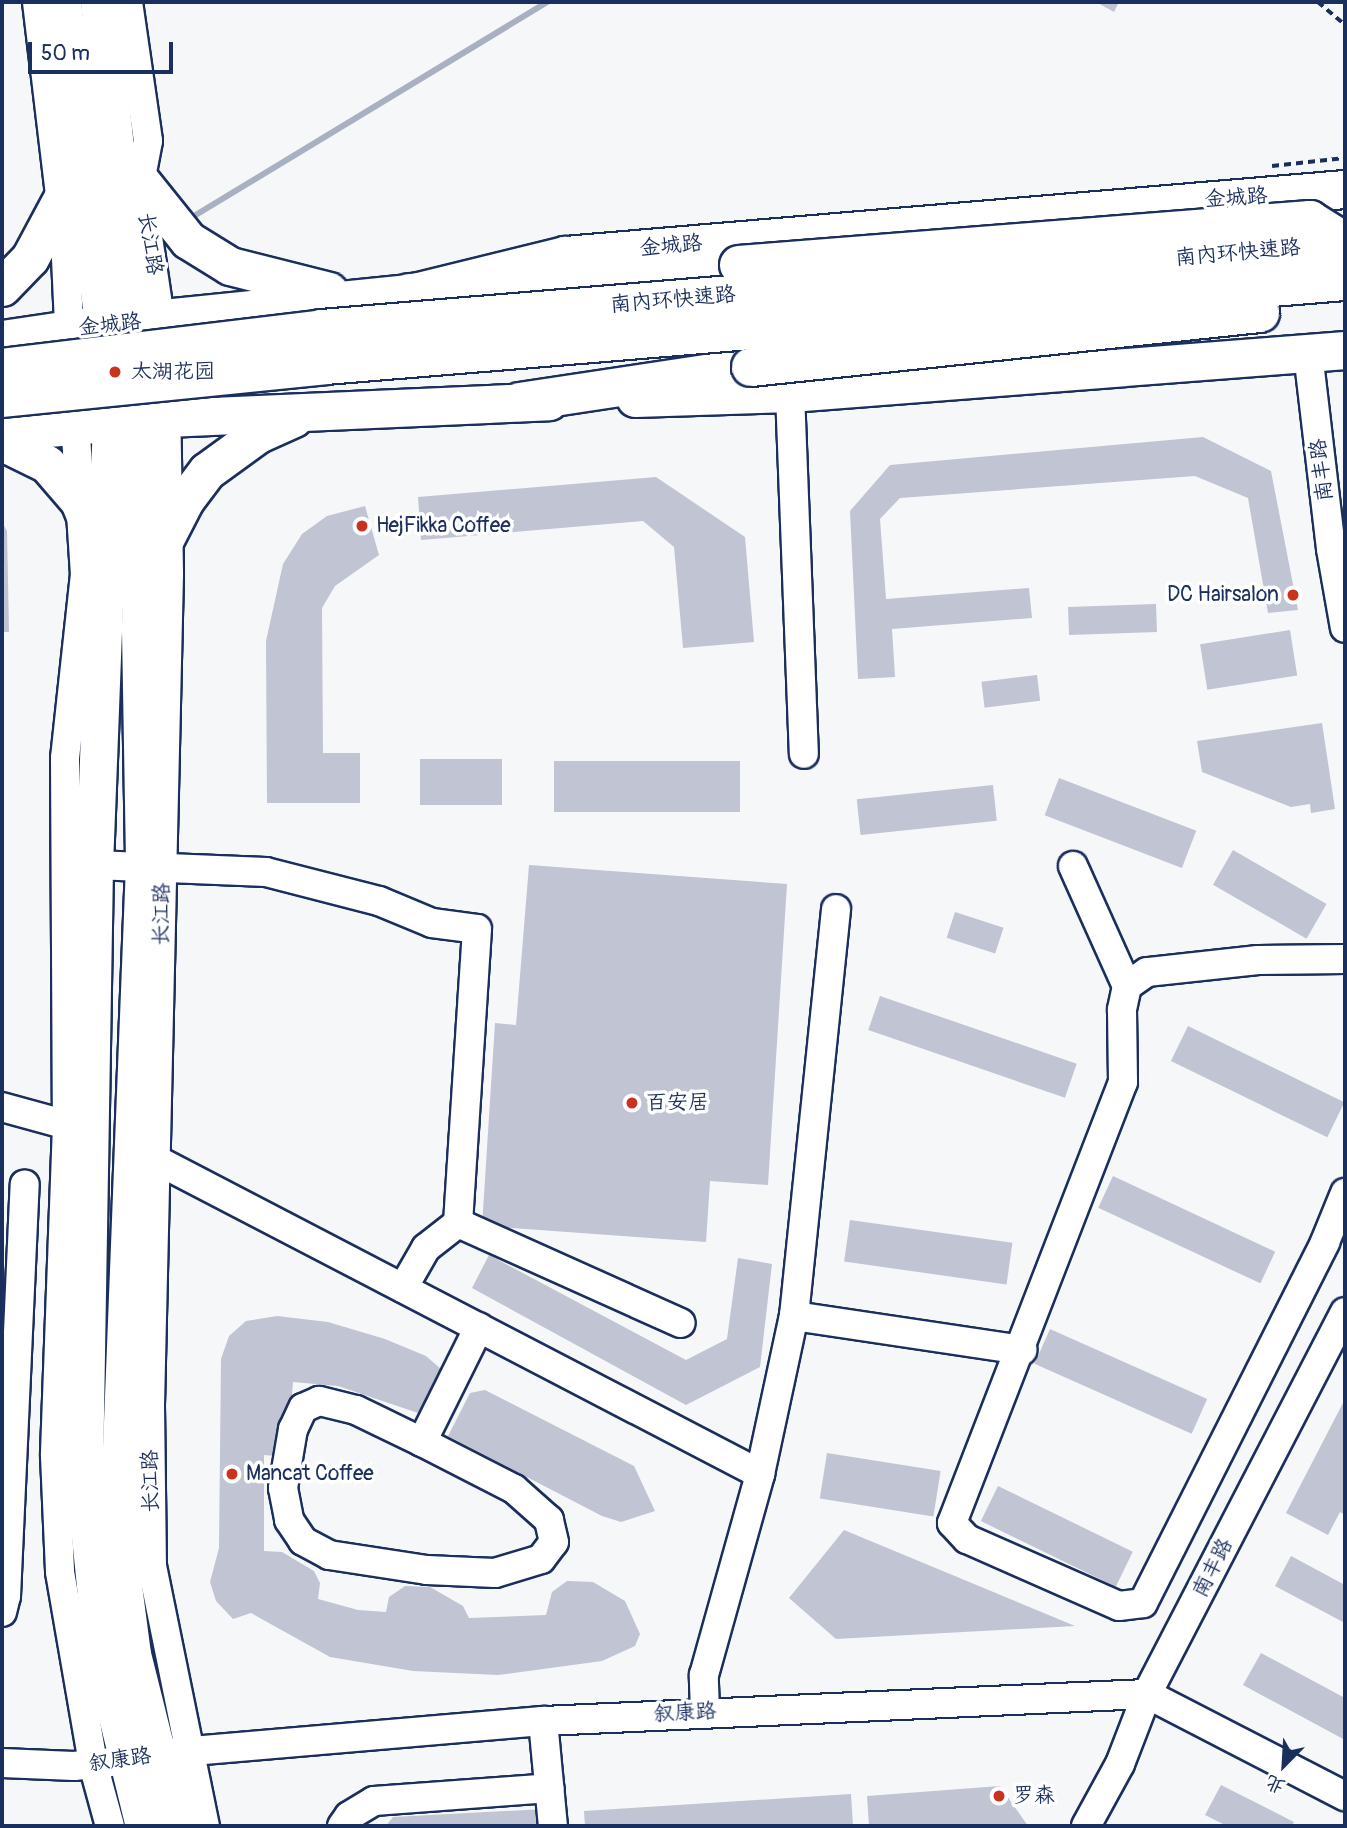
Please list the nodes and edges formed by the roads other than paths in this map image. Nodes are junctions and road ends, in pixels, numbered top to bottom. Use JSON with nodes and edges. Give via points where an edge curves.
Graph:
{"nodes":[{"id":1,"x":37,"y":2,"type":"edge"},
{"id":2,"x":62,"y":2,"type":"edge"},
{"id":3,"x":99,"y":2,"type":"edge"},
{"id":4,"x":128,"y":2,"type":"edge"},
{"id":5,"x":118,"y":152,"type":"junction"},
{"id":6,"x":82,"y":161,"type":"junction"},
{"id":7,"x":140,"y":183,"type":"junction"},
{"id":8,"x":1345,"y":189,"type":"edge"},
{"id":9,"x":61,"y":203,"type":"junction"},
{"id":10,"x":1345,"y":243,"type":"edge"},
{"id":11,"x":1345,"y":281,"type":"edge"},
{"id":12,"x":2,"y":287,"type":"edge"},
{"id":13,"x":410,"y":293,"type":"junction"},
{"id":14,"x":364,"y":298,"type":"junction"},
{"id":15,"x":1345,"y":302,"type":"edge"},
{"id":16,"x":118,"y":324,"type":"junction"},
{"id":17,"x":2,"y":339,"type":"edge"},
{"id":18,"x":1345,"y":350,"type":"edge"},
{"id":19,"x":1308,"y":354,"type":"junction"},
{"id":20,"x":2,"y":368,"type":"edge"},
{"id":21,"x":790,"y":393,"type":"junction"},
{"id":22,"x":2,"y":398,"type":"edge"},
{"id":23,"x":520,"y":402,"type":"junction"},
{"id":24,"x":310,"y":411,"type":"junction"},
{"id":25,"x":124,"y":421,"type":"junction"},
{"id":26,"x":2,"y":432,"type":"edge"},
{"id":27,"x":2,"y":442,"type":"edge"},
{"id":28,"x":79,"y":501,"type":"junction"},
{"id":29,"x":167,"y":533,"type":"junction"},
{"id":30,"x":105,"y":567,"type":"junction"},
{"id":31,"x":142,"y":585,"type":"junction"},
{"id":32,"x":1345,"y":628,"type":"edge"},
{"id":33,"x":804,"y":754,"type":"dead end"},
{"id":34,"x":94,"y":865,"type":"junction"},
{"id":35,"x":153,"y":865,"type":"junction"},
{"id":36,"x":1073,"y":866,"type":"dead end"},
{"id":37,"x":836,"y":909,"type":"dead end"},
{"id":38,"x":1344,"y":964,"type":"edge"},
{"id":39,"x":1127,"y":986,"type":"junction"},
{"id":40,"x":2,"y":1107,"type":"edge"},
{"id":41,"x":79,"y":1129,"type":"junction"},
{"id":42,"x":143,"y":1153,"type":"junction"},
{"id":43,"x":25,"y":1184,"type":"dead end"},
{"id":44,"x":1345,"y":1193,"type":"edge"},
{"id":45,"x":458,"y":1223,"type":"junction"},
{"id":46,"x":403,"y":1288,"type":"junction"},
{"id":47,"x":1345,"y":1312,"type":"edge"},
{"id":48,"x":794,"y":1316,"type":"junction"},
{"id":49,"x":681,"y":1323,"type":"dead end"},
{"id":50,"x":478,"y":1327,"type":"junction"},
{"id":51,"x":1022,"y":1350,"type":"junction"},
{"id":52,"x":422,"y":1442,"type":"junction"},
{"id":53,"x":760,"y":1474,"type":"junction"},
{"id":54,"x":2,"y":1612,"type":"edge"},
{"id":55,"x":1147,"y":1693,"type":"junction"},
{"id":56,"x":705,"y":1712,"type":"junction"},
{"id":57,"x":543,"y":1721,"type":"junction"},
{"id":58,"x":141,"y":1757,"type":"junction"},
{"id":59,"x":2,"y":1763,"type":"edge"},
{"id":60,"x":550,"y":1788,"type":"junction"},
{"id":61,"x":1345,"y":1796,"type":"edge"},
{"id":62,"x":110,"y":1826,"type":"edge"},
{"id":63,"x":144,"y":1826,"type":"edge"},
{"id":64,"x":175,"y":1826,"type":"edge"},
{"id":65,"x":205,"y":1826,"type":"edge"},
{"id":66,"x":342,"y":1826,"type":"edge"},
{"id":67,"x":553,"y":1826,"type":"edge"},
{"id":68,"x":1086,"y":1826,"type":"edge"}],
"edges":[{"from":1,"to":9,"type":"street","name":"长江路"},
{"from":2,"to":6,"type":"main road","name":"长江路"},
{"from":3,"to":5,"type":"main road","name":"长江路"},
{"from":4,"to":7,"type":"street","name":"长江路","via":[[148,141]]},
{"from":5,"to":7,"type":"main road"},
{"from":5,"to":16,"type":"main road","name":"长江路"},
{"from":6,"to":9,"type":"main road"},
{"from":6,"to":16,"type":"main road","name":"长江路"},
{"from":7,"to":14,"type":"main road","via":[[188,240],[230,266]]},
{"from":7,"to":16,"type":"street","name":"长江路"},
{"from":8,"to":13,"type":"main road","name":"金城路","via":[[565,256]]},
{"from":9,"to":12,"type":"main road","via":[[30,258]]},
{"from":9,"to":16,"type":"street","name":"长江路"},
{"from":10,"to":13,"type":"highway","bridge":true,"via":[[1310,220]]},
{"from":10,"to":20,"type":"highway","name":"南内环快速路","bridge":true,"via":[[322,329]]},
{"from":11,"to":22,"type":"highway","name":"南内环快速路","bridge":true,"via":[[339,364]]},
{"from":13,"to":14,"type":"main road","name":"金城路"},
{"from":14,"to":16,"type":"main road","name":"金城路"},
{"from":15,"to":23,"type":"highway","bridge":true,"via":[[1128,330],[751,367]]},
{"from":16,"to":17,"type":"main road","name":"金城路"},
{"from":16,"to":25,"type":"main road","name":"长江路"},
{"from":16,"to":25,"type":"street","name":"长江路"},
{"from":18,"to":19,"type":"main road"},
{"from":19,"to":21,"type":"main road"},
{"from":19,"to":32,"type":"street","name":"南丰路"},
{"from":21,"to":23,"type":"main road"},
{"from":21,"to":33,"type":"street"},
{"from":23,"to":24,"type":"main road"},
{"from":24,"to":25,"type":"main road"},
{"from":24,"to":29,"type":"main road","via":[[258,434],[207,471]]},
{"from":25,"to":26,"type":"main road"},
{"from":25,"to":28,"type":"street","name":"长江路"},
{"from":25,"to":29,"type":"street","name":"长江路"},
{"from":25,"to":30,"type":"main road","name":"长江路"},
{"from":25,"to":31,"type":"main road","name":"长江路"},
{"from":27,"to":28,"type":"main road","via":[[47,464]]},
{"from":28,"to":30,"type":"main road"},
{"from":28,"to":41,"type":"street","name":"长江路","via":[[85,574],[65,758]]},
{"from":29,"to":31,"type":"main road"},
{"from":29,"to":35,"type":"street","name":"长江路"},
{"from":30,"to":34,"type":"main road","name":"长江路"},
{"from":31,"to":35,"type":"main road","name":"长江路"},
{"from":34,"to":35,"type":"street"},
{"from":34,"to":41,"type":"main road","name":"长江路"},
{"from":35,"to":42,"type":"main road","name":"长江路"},
{"from":35,"to":45,"type":"street","via":[[266,872],[379,901],[432,923],[477,929]]},
{"from":36,"to":39,"type":"street"},
{"from":37,"to":48,"type":"street"},
{"from":38,"to":39,"type":"street","via":[[1258,960],[1147,972]]},
{"from":39,"to":51,"type":"street","via":[[1122,1010],[1123,1083]]},
{"from":40,"to":41,"type":"street"},
{"from":41,"to":58,"type":"main road","name":"长江路","via":[[84,1477],[102,1655]]},
{"from":42,"to":46,"type":"street"},
{"from":42,"to":58,"type":"main road","name":"长江路","via":[[120,1474],[122,1578]]},
{"from":43,"to":54,"type":"street"},
{"from":44,"to":51,"type":"street","via":[[1325,1242],[1143,1603],[1119,1606],[967,1539],[952,1523]]},
{"from":45,"to":46,"type":"street","via":[[426,1248]]},
{"from":45,"to":49,"type":"street"},
{"from":46,"to":50,"type":"street"},
{"from":47,"to":55,"type":"street","name":"南丰路"},
{"from":48,"to":51,"type":"street"},
{"from":48,"to":53,"type":"street"},
{"from":50,"to":52,"type":"street"},
{"from":50,"to":53,"type":"street"},
{"from":52,"to":52,"type":"street","via":[[514,1489],[549,1520],[554,1542],[541,1559],[495,1573],[428,1570],[329,1555],[303,1541],[289,1520],[283,1488],[292,1429],[303,1408],[318,1401],[356,1410]]},
{"from":53,"to":56,"type":"street","via":[[704,1675]]},
{"from":55,"to":56,"type":"street","name":"叙康路"},
{"from":55,"to":61,"type":"street","name":"叙康路"},
{"from":55,"to":68,"type":"street","name":"南丰路","via":[[1120,1764]]},
{"from":56,"to":57,"type":"street","name":"叙康路"},
{"from":57,"to":58,"type":"street","name":"叙康路"},
{"from":57,"to":60,"type":"street"},
{"from":58,"to":59,"type":"street","name":"叙康路"},
{"from":58,"to":62,"type":"street","name":"长江路"},
{"from":58,"to":63,"type":"main road","name":"长江路"},
{"from":58,"to":64,"type":"main road","name":"长江路"},
{"from":58,"to":65,"type":"street","name":"长江路"},
{"from":60,"to":66,"type":"street","via":[[374,1801],[349,1816]]},
{"from":60,"to":67,"type":"street"}]}
